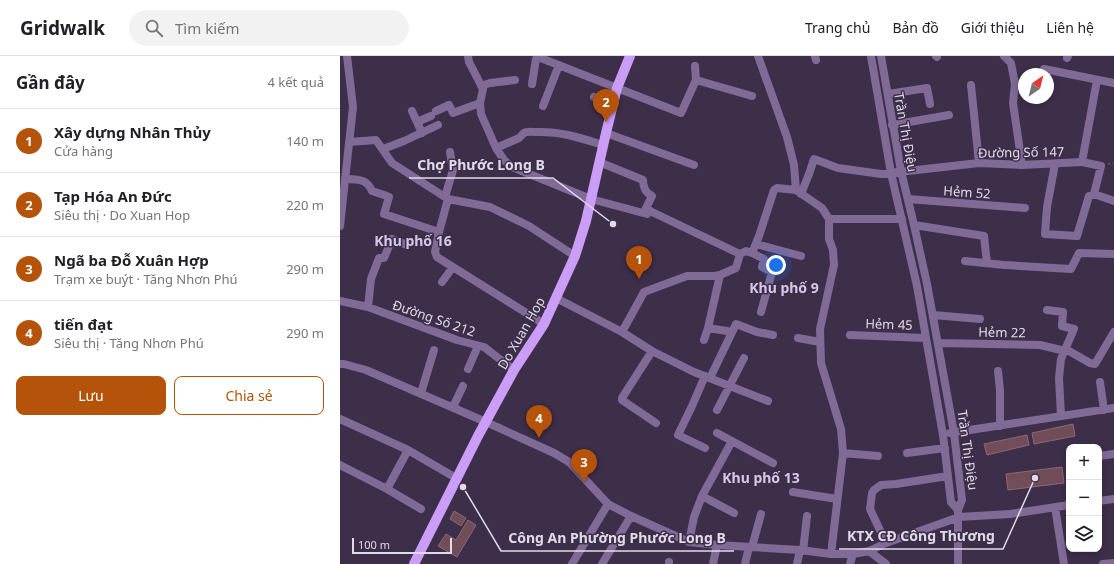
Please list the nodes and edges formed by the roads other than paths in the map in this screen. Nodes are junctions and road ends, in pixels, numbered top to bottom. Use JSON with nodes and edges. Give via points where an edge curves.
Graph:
{"nodes":[{"id":1,"x":347,"y":56,"type":"edge"},
{"id":2,"x":468,"y":56,"type":"edge"},
{"id":3,"x":630,"y":56,"type":"edge"},
{"id":4,"x":758,"y":56,"type":"edge"},
{"id":5,"x":871,"y":56,"type":"edge"},
{"id":6,"x":881,"y":56,"type":"edge"},
{"id":7,"x":1004,"y":56,"type":"edge"},
{"id":8,"x":559,"y":65,"type":"junction"},
{"id":9,"x":695,"y":66,"type":"dead end"},
{"id":10,"x":1054,"y":71,"type":"edge"},
{"id":11,"x":515,"y":80,"type":"dead end"},
{"id":12,"x":696,"y":80,"type":"junction"},
{"id":13,"x":1097,"y":80,"type":"junction"},
{"id":14,"x":1114,"y":83,"type":"edge"},
{"id":15,"x":532,"y":84,"type":"dead end"},
{"id":16,"x":971,"y":85,"type":"dead end"},
{"id":17,"x":481,"y":86,"type":"junction"},
{"id":18,"x":617,"y":88,"type":"junction"},
{"id":19,"x":888,"y":94,"type":"junction"},
{"id":20,"x":752,"y":96,"type":"dead end"},
{"id":21,"x":594,"y":97,"type":"dead end"},
{"id":22,"x":480,"y":103,"type":"junction"},
{"id":23,"x":930,"y":104,"type":"dead end"},
{"id":24,"x":613,"y":105,"type":"junction"},
{"id":25,"x":543,"y":106,"type":"dead end"},
{"id":26,"x":412,"y":111,"type":"dead end"},
{"id":27,"x":949,"y":115,"type":"dead end"},
{"id":28,"x":417,"y":122,"type":"junction"},
{"id":29,"x":438,"y":125,"type":"dead end"},
{"id":30,"x":892,"y":125,"type":"junction"},
{"id":31,"x":422,"y":133,"type":"junction"},
{"id":32,"x":606,"y":133,"type":"junction"},
{"id":33,"x":349,"y":142,"type":"junction"},
{"id":34,"x":603,"y":145,"type":"junction"},
{"id":35,"x":496,"y":148,"type":"junction"},
{"id":36,"x":383,"y":150,"type":"junction"},
{"id":37,"x":450,"y":152,"type":"dead end"},
{"id":38,"x":599,"y":162,"type":"junction"},
{"id":39,"x":1082,"y":162,"type":"junction"},
{"id":40,"x":979,"y":163,"type":"junction"},
{"id":41,"x":1055,"y":164,"type":"junction"},
{"id":42,"x":694,"y":165,"type":"dead end"},
{"id":43,"x":1022,"y":165,"type":"junction"},
{"id":44,"x":901,"y":171,"type":"junction"},
{"id":45,"x":891,"y":173,"type":"junction"},
{"id":46,"x":345,"y":179,"type":"junction"},
{"id":47,"x":798,"y":192,"type":"junction"},
{"id":48,"x":1094,"y":194,"type":"junction"},
{"id":49,"x":447,"y":198,"type":"junction"},
{"id":50,"x":591,"y":199,"type":"junction"},
{"id":51,"x":908,"y":199,"type":"junction"},
{"id":52,"x":1114,"y":201,"type":"edge"},
{"id":53,"x":1025,"y":208,"type":"dead end"},
{"id":54,"x":647,"y":214,"type":"dead end"},
{"id":55,"x":829,"y":219,"type":"junction"},
{"id":56,"x":902,"y":219,"type":"junction"},
{"id":57,"x":914,"y":225,"type":"junction"},
{"id":58,"x":340,"y":226,"type":"edge"},
{"id":59,"x":439,"y":232,"type":"junction"},
{"id":60,"x":756,"y":244,"type":"junction"},
{"id":61,"x":407,"y":245,"type":"dead end"},
{"id":62,"x":752,"y":253,"type":"junction"},
{"id":63,"x":740,"y":254,"type":"junction"},
{"id":64,"x":1114,"y":254,"type":"edge"},
{"id":65,"x":575,"y":256,"type":"junction"},
{"id":66,"x":802,"y":256,"type":"dead end"},
{"id":67,"x":965,"y":261,"type":"dead end"},
{"id":68,"x":987,"y":263,"type":"junction"},
{"id":69,"x":453,"y":267,"type":"junction"},
{"id":70,"x":720,"y":275,"type":"junction"},
{"id":71,"x":442,"y":282,"type":"dead end"},
{"id":72,"x":927,"y":284,"type":"junction"},
{"id":73,"x":917,"y":286,"type":"junction"},
{"id":74,"x":556,"y":298,"type":"junction"},
{"id":75,"x":340,"y":301,"type":"edge"},
{"id":76,"x":368,"y":307,"type":"junction"},
{"id":77,"x":1047,"y":310,"type":"dead end"},
{"id":78,"x":761,"y":312,"type":"dead end"},
{"id":79,"x":933,"y":315,"type":"junction"},
{"id":80,"x":980,"y":319,"type":"dead end"},
{"id":81,"x":544,"y":324,"type":"junction"},
{"id":82,"x":708,"y":328,"type":"junction"},
{"id":83,"x":727,"y":331,"type":"dead end"},
{"id":84,"x":622,"y":332,"type":"junction"},
{"id":85,"x":1114,"y":332,"type":"edge"},
{"id":86,"x":850,"y":335,"type":"dead end"},
{"id":87,"x":773,"y":336,"type":"dead end"},
{"id":88,"x":798,"y":338,"type":"dead end"},
{"id":89,"x":926,"y":338,"type":"junction"},
{"id":90,"x":704,"y":340,"type":"dead end"},
{"id":91,"x":820,"y":342,"type":"junction"},
{"id":92,"x":938,"y":343,"type":"junction"},
{"id":93,"x":1110,"y":344,"type":"edge"},
{"id":94,"x":478,"y":346,"type":"junction"},
{"id":95,"x":434,"y":350,"type":"dead end"},
{"id":96,"x":652,"y":351,"type":"junction"},
{"id":97,"x":1065,"y":351,"type":"junction"},
{"id":98,"x":744,"y":358,"type":"dead end"},
{"id":99,"x":340,"y":364,"type":"edge"},
{"id":100,"x":468,"y":369,"type":"dead end"},
{"id":101,"x":514,"y":370,"type":"junction"},
{"id":102,"x":998,"y":371,"type":"dead end"},
{"id":103,"x":708,"y":377,"type":"junction"},
{"id":104,"x":1100,"y":382,"type":"dead end"},
{"id":105,"x":463,"y":386,"type":"dead end"},
{"id":106,"x":729,"y":386,"type":"junction"},
{"id":107,"x":421,"y":394,"type":"junction"},
{"id":108,"x":768,"y":401,"type":"dead end"},
{"id":109,"x":453,"y":407,"type":"junction"},
{"id":110,"x":1114,"y":408,"type":"edge"},
{"id":111,"x":717,"y":410,"type":"dead end"},
{"id":112,"x":1104,"y":410,"type":"junction"},
{"id":113,"x":1060,"y":416,"type":"junction"},
{"id":114,"x":340,"y":419,"type":"edge"},
{"id":115,"x":486,"y":422,"type":"junction"},
{"id":116,"x":656,"y":423,"type":"dead end"},
{"id":117,"x":1000,"y":426,"type":"junction"},
{"id":118,"x":717,"y":433,"type":"dead end"},
{"id":119,"x":954,"y":433,"type":"junction"},
{"id":120,"x":944,"y":435,"type":"junction"},
{"id":121,"x":732,"y":441,"type":"junction"},
{"id":122,"x":705,"y":448,"type":"dead end"},
{"id":123,"x":945,"y":448,"type":"junction"},
{"id":124,"x":408,"y":450,"type":"junction"},
{"id":125,"x":906,"y":453,"type":"dead end"},
{"id":126,"x":843,"y":454,"type":"junction"},
{"id":127,"x":1114,"y":454,"type":"edge"},
{"id":128,"x":878,"y":456,"type":"dead end"},
{"id":129,"x":1102,"y":456,"type":"edge"},
{"id":130,"x":773,"y":463,"type":"dead end"},
{"id":131,"x":340,"y":465,"type":"edge"},
{"id":132,"x":948,"y":476,"type":"junction"},
{"id":133,"x":456,"y":478,"type":"junction"},
{"id":134,"x":387,"y":489,"type":"junction"},
{"id":135,"x":793,"y":492,"type":"dead end"},
{"id":136,"x":702,"y":496,"type":"junction"},
{"id":137,"x":837,"y":499,"type":"junction"},
{"id":138,"x":1114,"y":499,"type":"edge"},
{"id":139,"x":1102,"y":501,"type":"edge"},
{"id":140,"x":608,"y":504,"type":"junction"},
{"id":141,"x":1066,"y":505,"type":"edge"},
{"id":142,"x":1055,"y":507,"type":"junction"},
{"id":143,"x":421,"y":509,"type":"dead end"},
{"id":144,"x":734,"y":513,"type":"dead end"},
{"id":145,"x":958,"y":513,"type":"junction"},
{"id":146,"x":760,"y":514,"type":"dead end"},
{"id":147,"x":631,"y":516,"type":"junction"},
{"id":148,"x":807,"y":516,"type":"dead end"},
{"id":149,"x":689,"y":542,"type":"junction"},
{"id":150,"x":886,"y":543,"type":"junction"},
{"id":151,"x":716,"y":545,"type":"junction"},
{"id":152,"x":751,"y":547,"type":"junction"},
{"id":153,"x":801,"y":551,"type":"junction"},
{"id":154,"x":869,"y":551,"type":"junction"},
{"id":155,"x":831,"y":554,"type":"junction"},
{"id":156,"x":853,"y":554,"type":"junction"},
{"id":157,"x":1114,"y":563,"type":"edge"},
{"id":158,"x":414,"y":564,"type":"edge"},
{"id":159,"x":572,"y":564,"type":"edge"},
{"id":160,"x":602,"y":564,"type":"edge"},
{"id":161,"x":713,"y":564,"type":"edge"},
{"id":162,"x":745,"y":564,"type":"edge"},
{"id":163,"x":797,"y":564,"type":"edge"},
{"id":164,"x":850,"y":564,"type":"edge"},
{"id":165,"x":886,"y":564,"type":"edge"},
{"id":166,"x":958,"y":564,"type":"edge"},
{"id":167,"x":1064,"y":564,"type":"edge"},
{"id":168,"x":1103,"y":564,"type":"edge"}],
"edges":[{"from":1,"to":33,"type":"street","via":[[353,102]]},
{"from":2,"to":17,"type":"street"},
{"from":3,"to":18,"type":"main road","name":"Do Xuan Hop"},
{"from":4,"to":47,"type":"street","via":[[787,138]]},
{"from":5,"to":45,"type":"street","name":"Trần Thị Điệu"},
{"from":6,"to":19,"type":"street","name":"Trần Thị Điệu"},
{"from":7,"to":43,"type":"street","via":[[1011,64],[1015,84],[1013,103]]},
{"from":8,"to":15,"type":"street","via":[[536,58]]},
{"from":8,"to":18,"type":"street"},
{"from":8,"to":25,"type":"street"},
{"from":9,"to":12,"type":"street"},
{"from":10,"to":13,"type":"street"},
{"from":11,"to":17,"type":"street","via":[[490,82]]},
{"from":12,"to":18,"type":"street","via":[[681,113]]},
{"from":12,"to":20,"type":"street"},
{"from":13,"to":14,"type":"street"},
{"from":13,"to":39,"type":"street"},
{"from":16,"to":40,"type":"street"},
{"from":17,"to":22,"type":"street","via":[[483,89]]},
{"from":18,"to":24,"type":"main road","name":"Do Xuan Hop"},
{"from":19,"to":23,"type":"street","via":[[927,88]]},
{"from":19,"to":30,"type":"street","name":"Trần Thị Điệu"},
{"from":21,"to":24,"type":"street"},
{"from":22,"to":28,"type":"street","via":[[453,113],[449,105]]},
{"from":22,"to":35,"type":"street","via":[[481,114]]},
{"from":24,"to":32,"type":"main road","name":"Do Xuan Hop"},
{"from":26,"to":28,"type":"street"},
{"from":27,"to":30,"type":"street"},
{"from":28,"to":31,"type":"street"},
{"from":29,"to":31,"type":"street"},
{"from":30,"to":44,"type":"street","name":"Trần Thị Điệu"},
{"from":31,"to":36,"type":"street"},
{"from":32,"to":34,"type":"main road","name":"Do Xuan Hop"},
{"from":32,"to":42,"type":"street"},
{"from":33,"to":36,"type":"street","via":[[376,140]]},
{"from":33,"to":46,"type":"street"},
{"from":34,"to":35,"type":"street","via":[[555,132],[527,132]]},
{"from":34,"to":38,"type":"main road","name":"Do Xuan Hop"},
{"from":35,"to":50,"type":"street","via":[[512,167]]},
{"from":36,"to":49,"type":"street","via":[[392,163]]},
{"from":37,"to":49,"type":"street","via":[[453,170]]},
{"from":38,"to":50,"type":"main road","name":"Do Xuan Hop"},
{"from":38,"to":63,"type":"street","via":[[643,180],[646,190],[652,196],[646,208],[652,212]]},
{"from":39,"to":41,"type":"street","name":"Đường Số 147"},
{"from":39,"to":48,"type":"street","name":"Đường Số 147","via":[[1101,166]]},
{"from":40,"to":43,"type":"street","name":"Đường Số 147"},
{"from":40,"to":44,"type":"street","name":"Đường Số 147"},
{"from":41,"to":43,"type":"street","name":"Đường Số 147"},
{"from":41,"to":48,"type":"street","via":[[1044,234],[1077,236],[1089,196]]},
{"from":44,"to":45,"type":"street","name":"Đường Số 147"},
{"from":44,"to":51,"type":"street","name":"Trần Thị Điệu"},
{"from":45,"to":47,"type":"street","name":"Đường Số 147","via":[[838,168],[814,159],[809,174]]},
{"from":45,"to":56,"type":"street","name":"Trần Thị Điệu"},
{"from":46,"to":58,"type":"street"},
{"from":46,"to":59,"type":"street","via":[[365,181],[372,191],[388,197],[384,214]]},
{"from":47,"to":55,"type":"street","via":[[822,208]]},
{"from":47,"to":60,"type":"street","via":[[778,188],[774,190]]},
{"from":48,"to":52,"type":"street"},
{"from":49,"to":59,"type":"street"},
{"from":49,"to":65,"type":"street","via":[[490,206],[529,226]]},
{"from":50,"to":54,"type":"street"},
{"from":50,"to":65,"type":"main road","name":"Do Xuan Hop"},
{"from":51,"to":53,"type":"street","name":"Hẻm 52"},
{"from":51,"to":57,"type":"street","name":"Trần Thị Điệu"},
{"from":55,"to":56,"type":"street"},
{"from":55,"to":91,"type":"street","via":[[829,239],[834,265],[820,329]]},
{"from":56,"to":73,"type":"street","name":"Trần Thị Điệu"},
{"from":57,"to":68,"type":"street","via":[[984,236]]},
{"from":57,"to":72,"type":"street","name":"Trần Thị Điệu"},
{"from":59,"to":69,"type":"street","via":[[435,252]]},
{"from":60,"to":62,"type":"street"},
{"from":60,"to":66,"type":"street"},
{"from":61,"to":76,"type":"street","via":[[392,239],[384,258],[379,258],[371,279]]},
{"from":62,"to":63,"type":"street","via":[[746,251]]},
{"from":62,"to":78,"type":"street","via":[[764,259],[762,267],[772,272]]},
{"from":63,"to":70,"type":"street","via":[[736,268]]},
{"from":64,"to":68,"type":"street","via":[[1079,253],[1071,269]]},
{"from":65,"to":74,"type":"main road","name":"Do Xuan Hop"},
{"from":67,"to":68,"type":"street"},
{"from":69,"to":71,"type":"street"},
{"from":69,"to":81,"type":"street"},
{"from":70,"to":82,"type":"street"},
{"from":70,"to":84,"type":"street","via":[[687,276],[644,292]]},
{"from":72,"to":73,"type":"street"},
{"from":72,"to":79,"type":"street","name":"Trần Thị Điệu"},
{"from":73,"to":89,"type":"street","name":"Trần Thị Điệu"},
{"from":74,"to":81,"type":"main road","name":"Do Xuan Hop"},
{"from":74,"to":84,"type":"street"},
{"from":75,"to":76,"type":"street","name":"Đường Số 212"},
{"from":76,"to":94,"type":"street","name":"Đường Số 212"},
{"from":77,"to":97,"type":"street","via":[[1063,312],[1062,326],[1074,329]]},
{"from":79,"to":80,"type":"street"},
{"from":79,"to":92,"type":"street","name":"Trần Thị Điệu"},
{"from":81,"to":101,"type":"main road","name":"Do Xuan Hop"},
{"from":82,"to":83,"type":"street"},
{"from":82,"to":90,"type":"street"},
{"from":84,"to":96,"type":"street"},
{"from":85,"to":93,"type":"street"},
{"from":86,"to":89,"type":"street","name":"Hẻm 45"},
{"from":87,"to":103,"type":"street","via":[[736,324]]},
{"from":88,"to":91,"type":"street"},
{"from":89,"to":120,"type":"street","name":"Trần Thị Điệu"},
{"from":91,"to":126,"type":"street","via":[[821,363],[841,429]]},
{"from":92,"to":97,"type":"street","name":"Hẻm 22","via":[[1040,345]]},
{"from":92,"to":119,"type":"street","name":"Trần Thị Điệu"},
{"from":93,"to":97,"type":"street","name":"Hẻm 22","via":[[1095,364]]},
{"from":94,"to":100,"type":"street"},
{"from":94,"to":101,"type":"street","name":"Đường Số 212"},
{"from":95,"to":107,"type":"street"},
{"from":96,"to":103,"type":"street"},
{"from":96,"to":116,"type":"street","via":[[622,400]]},
{"from":97,"to":113,"type":"street","via":[[1061,359],[1059,378]]},
{"from":98,"to":106,"type":"street"},
{"from":99,"to":107,"type":"street","via":[[366,370]]},
{"from":101,"to":115,"type":"main road","name":"Do Xuan Hop"},
{"from":102,"to":117,"type":"street"},
{"from":103,"to":106,"type":"street"},
{"from":103,"to":122,"type":"street","via":[[678,435]]},
{"from":104,"to":112,"type":"street"},
{"from":105,"to":109,"type":"street"},
{"from":106,"to":108,"type":"street"},
{"from":106,"to":111,"type":"street"},
{"from":107,"to":109,"type":"street"},
{"from":109,"to":115,"type":"street"},
{"from":110,"to":112,"type":"street"},
{"from":112,"to":113,"type":"street"},
{"from":113,"to":117,"type":"street"},
{"from":114,"to":124,"type":"street"},
{"from":115,"to":133,"type":"main road","name":"Do Xuan Hop"},
{"from":115,"to":140,"type":"street","via":[[569,462]]},
{"from":117,"to":119,"type":"street"},
{"from":118,"to":121,"type":"street"},
{"from":119,"to":120,"type":"street"},
{"from":119,"to":145,"type":"street","name":"Trần Thị Điệu","via":[[962,500]]},
{"from":120,"to":123,"type":"street","name":"Trần Thị Điệu"},
{"from":121,"to":130,"type":"street"},
{"from":121,"to":136,"type":"street"},
{"from":123,"to":125,"type":"street"},
{"from":123,"to":132,"type":"street","name":"Trần Thị Điệu"},
{"from":124,"to":133,"type":"street"},
{"from":124,"to":134,"type":"street"},
{"from":126,"to":128,"type":"street"},
{"from":126,"to":137,"type":"street"},
{"from":127,"to":129,"type":"street"},
{"from":131,"to":134,"type":"street"},
{"from":132,"to":145,"type":"street","name":"Trần Thị Điệu","via":[[951,502]]},
{"from":132,"to":150,"type":"street","via":[[875,488],[870,509]]},
{"from":133,"to":158,"type":"main road","name":"Do Xuan Hop"},
{"from":134,"to":143,"type":"street"},
{"from":135,"to":137,"type":"street"},
{"from":136,"to":144,"type":"street"},
{"from":136,"to":149,"type":"street"},
{"from":137,"to":155,"type":"street"},
{"from":138,"to":139,"type":"street"},
{"from":140,"to":147,"type":"street"},
{"from":140,"to":159,"type":"street"},
{"from":141,"to":142,"type":"street"},
{"from":142,"to":145,"type":"street","via":[[1010,514]]},
{"from":142,"to":167,"type":"street"},
{"from":145,"to":150,"type":"street"},
{"from":145,"to":166,"type":"street"},
{"from":146,"to":152,"type":"street"},
{"from":147,"to":149,"type":"street"},
{"from":147,"to":160,"type":"street"},
{"from":148,"to":153,"type":"street"},
{"from":149,"to":151,"type":"street"},
{"from":150,"to":154,"type":"street"},
{"from":151,"to":152,"type":"street"},
{"from":151,"to":161,"type":"street"},
{"from":152,"to":153,"type":"street"},
{"from":152,"to":162,"type":"street"},
{"from":153,"to":155,"type":"street"},
{"from":153,"to":163,"type":"street"},
{"from":154,"to":156,"type":"street"},
{"from":154,"to":165,"type":"street"},
{"from":155,"to":156,"type":"street"},
{"from":156,"to":164,"type":"street"},
{"from":157,"to":168,"type":"street"}]}
